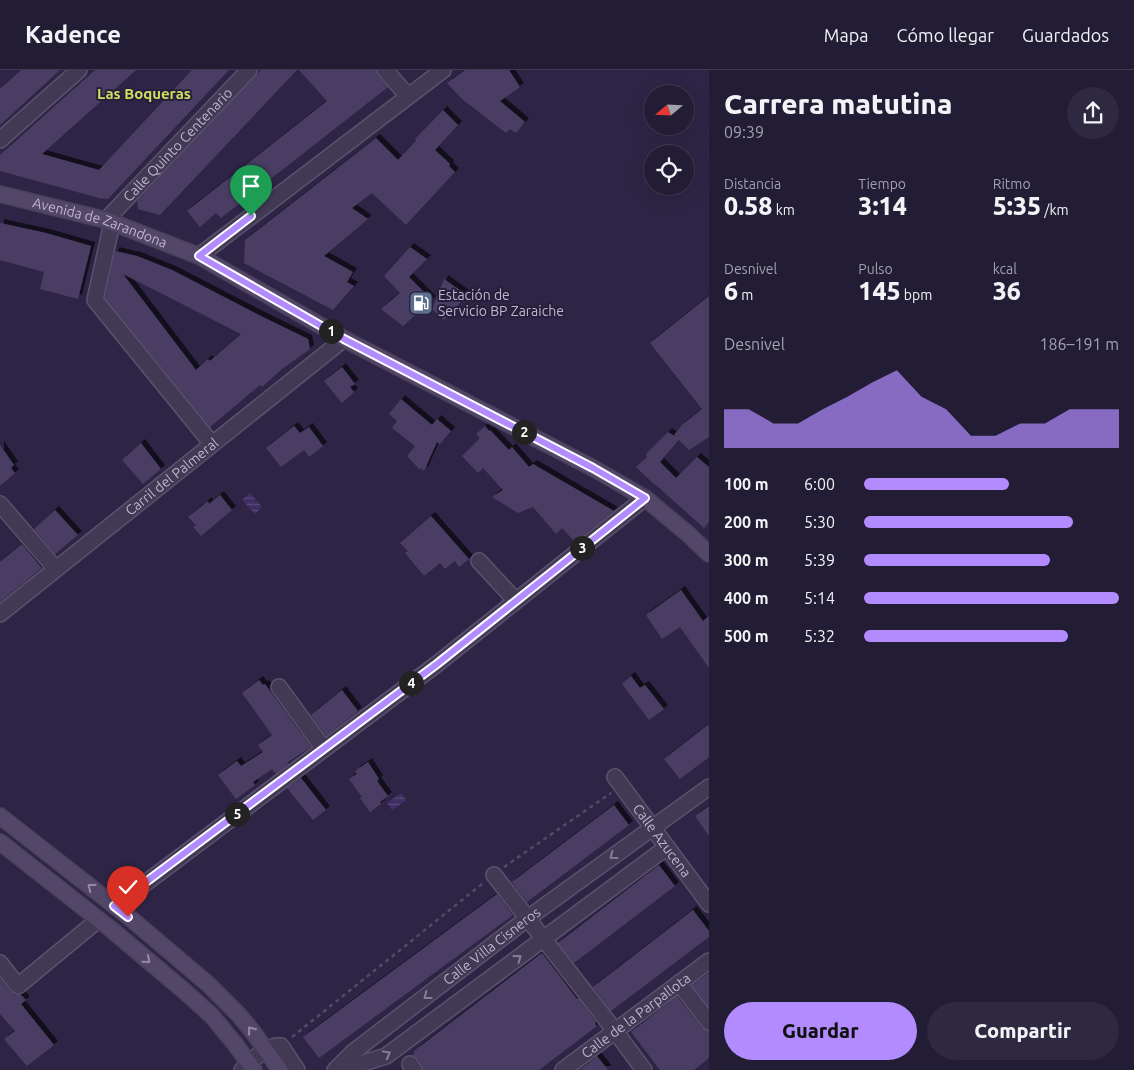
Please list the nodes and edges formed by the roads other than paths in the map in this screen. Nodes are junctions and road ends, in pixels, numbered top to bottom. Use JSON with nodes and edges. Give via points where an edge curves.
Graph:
{"nodes":[{"id":1,"x":79,"y":70,"type":"edge"},
{"id":2,"x":249,"y":70,"type":"edge"},
{"id":3,"x":385,"y":70,"type":"edge"},
{"id":4,"x":443,"y":70,"type":"edge"},
{"id":5,"x":408,"y":96,"type":"junction"},
{"id":6,"x":0,"y":140,"type":"edge"},
{"id":7,"x":0,"y":194,"type":"edge"},
{"id":8,"x":109,"y":221,"type":"junction"},
{"id":9,"x":199,"y":256,"type":"junction"},
{"id":10,"x":344,"y":339,"type":"junction"},
{"id":11,"x":212,"y":444,"type":"junction"},
{"id":12,"x":645,"y":498,"type":"junction"},
{"id":13,"x":0,"y":504,"type":"edge"},
{"id":14,"x":709,"y":554,"type":"edge"},
{"id":15,"x":479,"y":561,"type":"dead end"},
{"id":16,"x":56,"y":569,"type":"junction"},
{"id":17,"x":516,"y":601,"type":"junction"},
{"id":18,"x":0,"y":614,"type":"edge"},
{"id":19,"x":279,"y":687,"type":"dead end"},
{"id":20,"x":324,"y":749,"type":"junction"},
{"id":21,"x":618,"y":782,"type":"road end"},
{"id":22,"x":709,"y":787,"type":"edge"},
{"id":23,"x":0,"y":816,"type":"edge"},
{"id":24,"x":652,"y":828,"type":"junction"},
{"id":25,"x":0,"y":842,"type":"edge"},
{"id":26,"x":667,"y":847,"type":"junction"},
{"id":27,"x":494,"y":874,"type":"road end"},
{"id":28,"x":709,"y":904,"type":"edge"},
{"id":29,"x":114,"y":906,"type":"junction"},
{"id":30,"x":528,"y":918,"type":"junction"},
{"id":31,"x":98,"y":920,"type":"junction"},
{"id":32,"x":544,"y":939,"type":"junction"},
{"id":33,"x":709,"y":961,"type":"edge"},
{"id":34,"x":0,"y":963,"type":"edge"},
{"id":35,"x":679,"y":983,"type":"junction"},
{"id":36,"x":709,"y":1022,"type":"edge"},
{"id":37,"x":615,"y":1031,"type":"junction"},
{"id":38,"x":265,"y":1050,"type":"junction"},
{"id":39,"x":248,"y":1068,"type":"edge"},
{"id":40,"x":280,"y":1070,"type":"edge"},
{"id":41,"x":297,"y":1070,"type":"edge"},
{"id":42,"x":335,"y":1070,"type":"edge"},
{"id":43,"x":341,"y":1070,"type":"edge"},
{"id":44,"x":563,"y":1070,"type":"edge"},
{"id":45,"x":644,"y":1070,"type":"edge"}],
"edges":[{"from":1,"to":6,"type":"street"},
{"from":2,"to":8,"type":"street","name":"Calle Quinto Centenario"},
{"from":3,"to":5,"type":"street"},
{"from":4,"to":5,"type":"street"},
{"from":5,"to":9,"type":"street"},
{"from":7,"to":8,"type":"street","name":"Avenida de Zarandona"},
{"from":8,"to":9,"type":"street","name":"Avenida de Zarandona"},
{"from":8,"to":11,"type":"street","via":[[95,300]]},
{"from":9,"to":10,"type":"street","name":"Avenida de Zarandona"},
{"from":10,"to":11,"type":"street","name":"Carril del Palmeral"},
{"from":10,"to":12,"type":"street","name":"Avenida de Zarandona"},
{"from":11,"to":16,"type":"street","name":"Carril del Palmeral"},
{"from":12,"to":14,"type":"street","name":"Avenida de Zarandona"},
{"from":12,"to":17,"type":"street"},
{"from":13,"to":16,"type":"street"},
{"from":15,"to":17,"type":"street"},
{"from":16,"to":18,"type":"street","name":"Carril del Palmeral"},
{"from":17,"to":20,"type":"street"},
{"from":19,"to":20,"type":"street"},
{"from":20,"to":29,"type":"street"},
{"from":21,"to":24,"type":"street","name":"Calle Azucena"},
{"from":22,"to":24,"type":"street","name":"Calle Villa Cisneros"},
{"from":29,"to":23,"type":"street","one_way":true},
{"from":24,"to":26,"type":"street","name":"Calle Azucena"},
{"from":24,"to":30,"type":"street","name":"Calle Villa Cisneros","one_way":true},
{"from":25,"to":31,"type":"street"},
{"from":26,"to":28,"type":"street","name":"Calle Azucena"},
{"from":26,"to":32,"type":"street","name":"Calle Villa Cisneros"},
{"from":27,"to":30,"type":"street"},
{"from":38,"to":29,"type":"street","one_way":true,"via":[[239,1015],[208,984]]},
{"from":30,"to":32,"type":"street"},
{"from":30,"to":42,"type":"street","name":"Calle Villa Cisneros","one_way":true,"via":[[352,1053]]},
{"from":31,"to":34,"type":"street","via":[[18,986]]},
{"from":31,"to":39,"type":"street","one_way":true,"via":[[212,1016],[235,1044]]},
{"from":32,"to":37,"type":"street"},
{"from":43,"to":32,"type":"street","name":"Calle Villa Cisneros","one_way":true,"via":[[386,1056]]},
{"from":33,"to":35,"type":"street","name":"Calle de la Parpallota"},
{"from":35,"to":36,"type":"street"},
{"from":35,"to":37,"type":"street","name":"Calle de la Parpallota"},
{"from":37,"to":44,"type":"street","name":"Calle de la Parpallota"},
{"from":37,"to":45,"type":"street"},
{"from":38,"to":39,"type":"street"},
{"from":38,"to":40,"type":"street"},
{"from":38,"to":41,"type":"street","via":[[281,1046]]}]}
